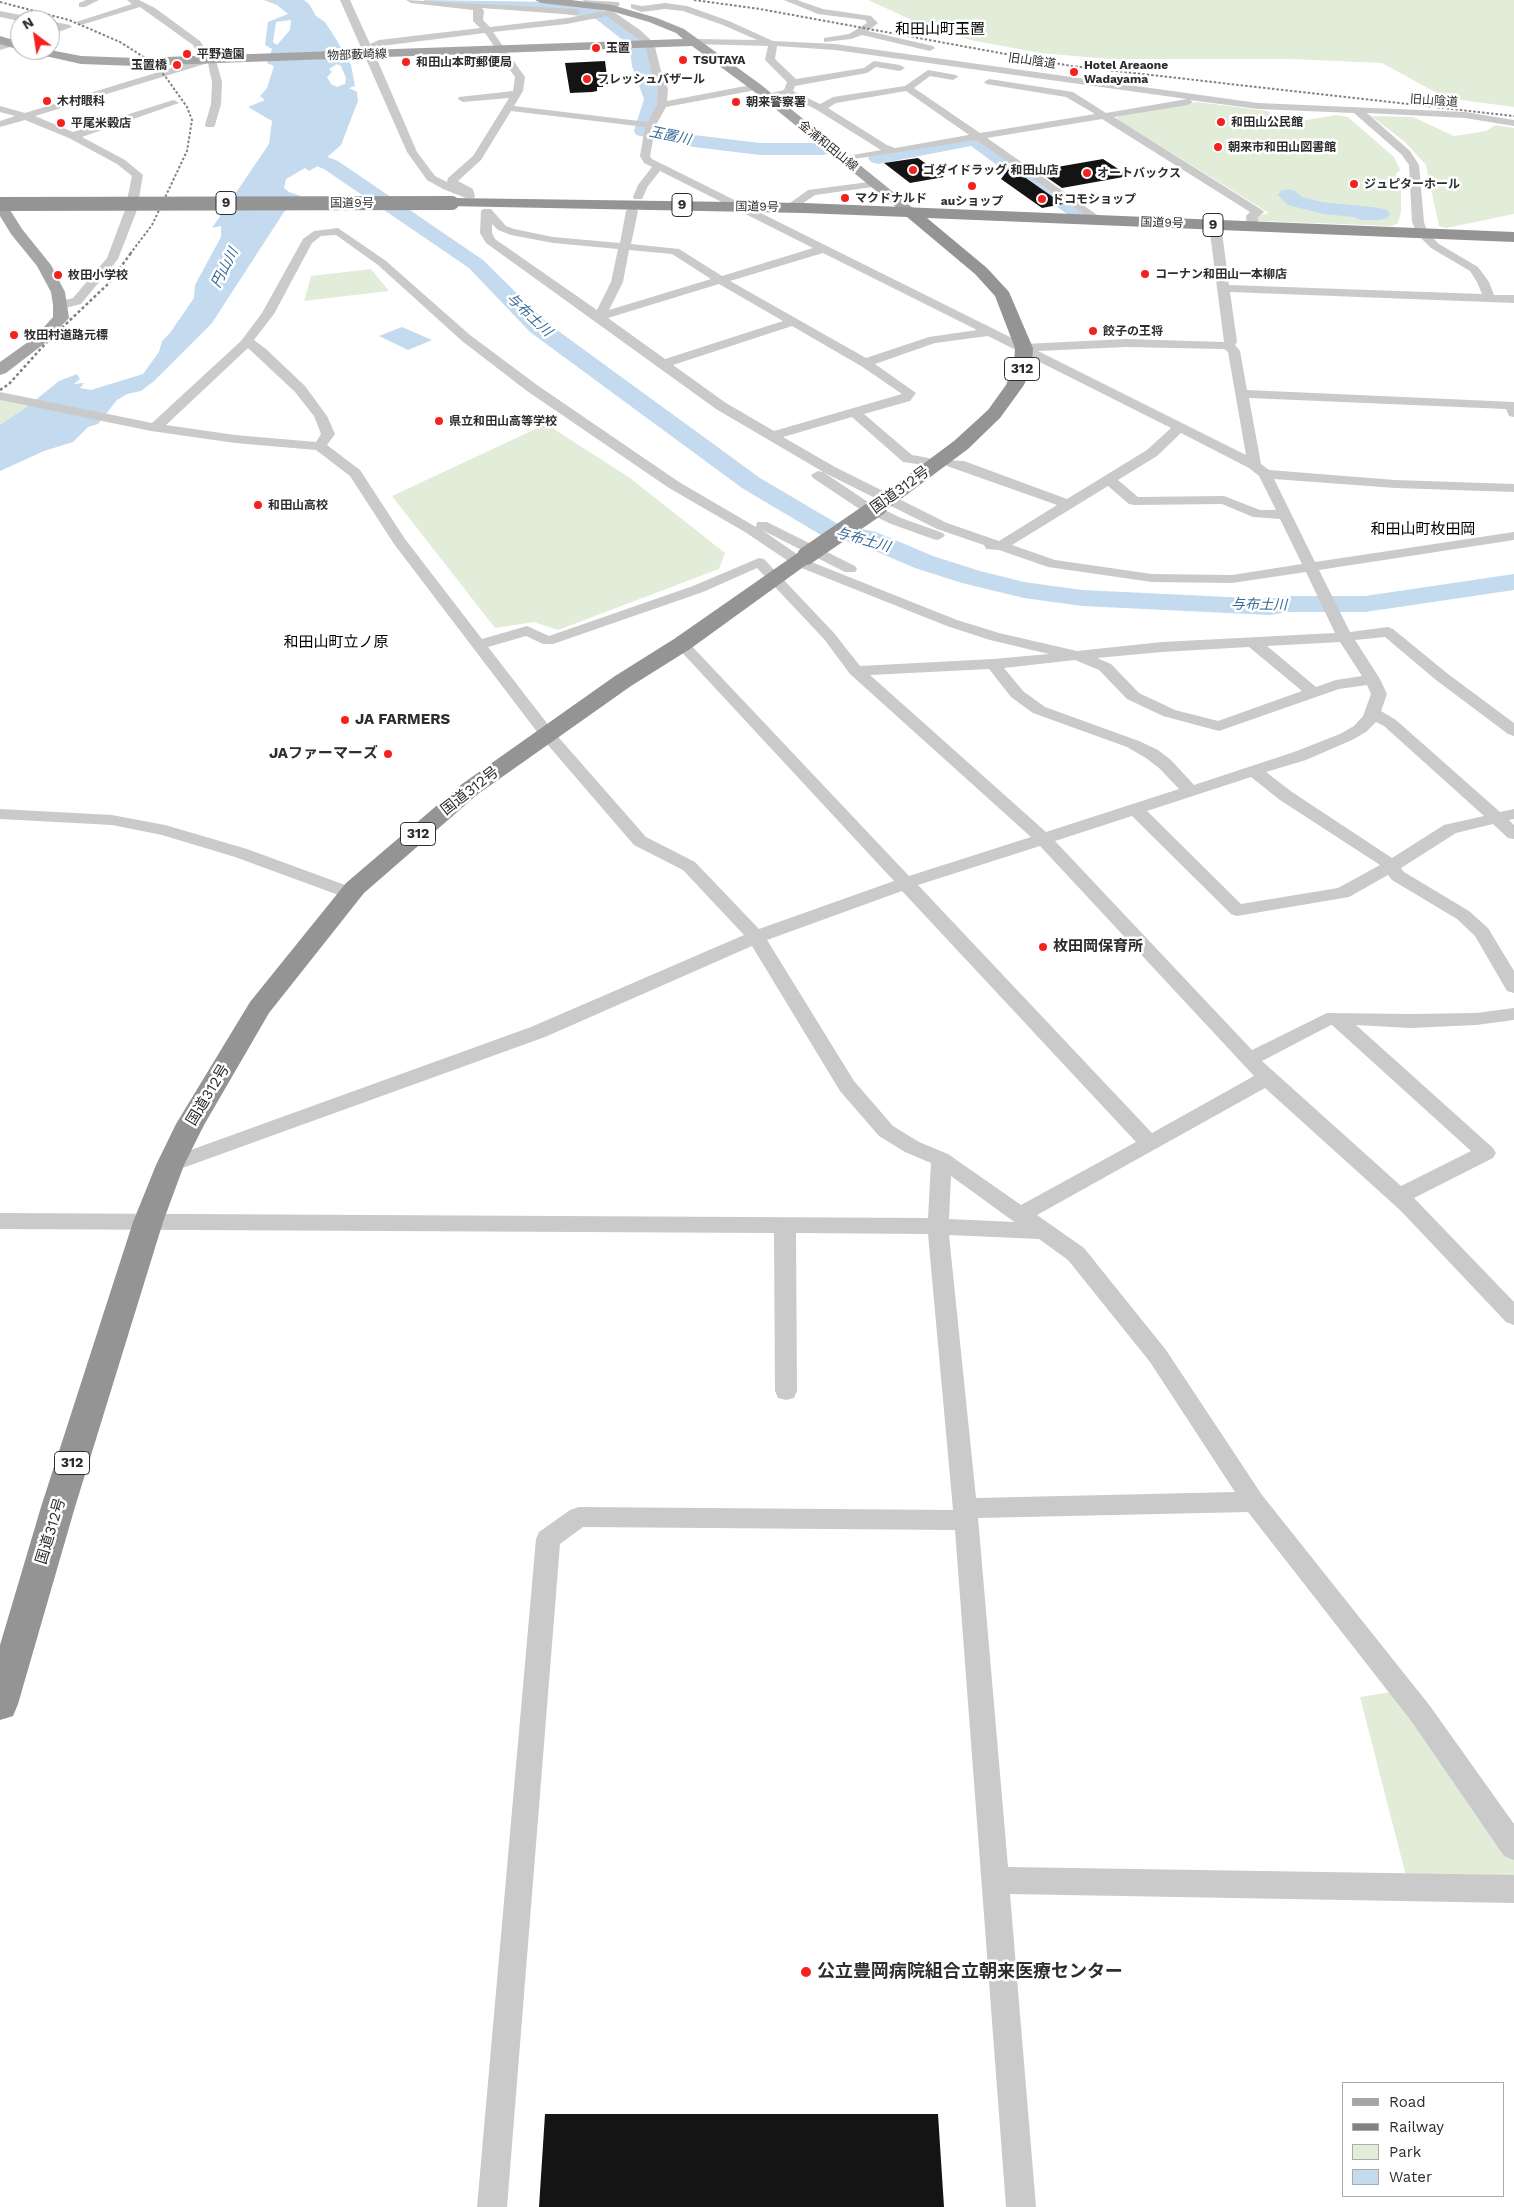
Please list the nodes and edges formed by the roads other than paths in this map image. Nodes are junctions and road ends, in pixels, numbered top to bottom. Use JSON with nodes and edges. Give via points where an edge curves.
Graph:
{"nodes":[{"id":1,"x":94,"y":0,"type":"edge"},
{"id":2,"x":132,"y":0,"type":"edge"},
{"id":3,"x":345,"y":0,"type":"edge"},
{"id":4,"x":411,"y":0,"type":"edge"},
{"id":5,"x":541,"y":0,"type":"edge"},
{"id":6,"x":587,"y":0,"type":"edge"},
{"id":7,"x":647,"y":0,"type":"edge"},
{"id":8,"x":789,"y":0,"type":"edge"},
{"id":9,"x":82,"y":4,"type":"dead end"},
{"id":10,"x":141,"y":4,"type":"junction"},
{"id":11,"x":461,"y":6,"type":"junction"},
{"id":12,"x":634,"y":6,"type":"junction"},
{"id":13,"x":612,"y":8,"type":"junction"},
{"id":14,"x":592,"y":17,"type":"junction"},
{"id":15,"x":81,"y":22,"type":"dead end"},
{"id":16,"x":60,"y":26,"type":"edge"},
{"id":17,"x":60,"y":29,"type":"edge"},
{"id":18,"x":488,"y":30,"type":"junction"},
{"id":19,"x":862,"y":32,"type":"junction"},
{"id":20,"x":696,"y":42,"type":"junction"},
{"id":21,"x":640,"y":44,"type":"junction"},
{"id":22,"x":773,"y":44,"type":"junction"},
{"id":23,"x":799,"y":44,"type":"junction"},
{"id":24,"x":501,"y":49,"type":"junction"},
{"id":25,"x":368,"y":52,"type":"junction"},
{"id":26,"x":60,"y":56,"type":"edge"},
{"id":27,"x":213,"y":59,"type":"junction"},
{"id":28,"x":967,"y":65,"type":"junction"},
{"id":29,"x":987,"y":68,"type":"junction"},
{"id":30,"x":928,"y":73,"type":"junction"},
{"id":31,"x":965,"y":78,"type":"dead end"},
{"id":32,"x":794,"y":82,"type":"junction"},
{"id":33,"x":756,"y":87,"type":"junction"},
{"id":34,"x":908,"y":88,"type":"junction"},
{"id":35,"x":73,"y":89,"type":"dead end"},
{"id":36,"x":788,"y":92,"type":"junction"},
{"id":37,"x":515,"y":95,"type":"junction"},
{"id":38,"x":90,"y":96,"type":"junction"},
{"id":39,"x":768,"y":97,"type":"junction"},
{"id":40,"x":463,"y":99,"type":"dead end"},
{"id":41,"x":1207,"y":99,"type":"junction"},
{"id":42,"x":174,"y":103,"type":"dead end"},
{"id":43,"x":662,"y":105,"type":"junction"},
{"id":44,"x":507,"y":108,"type":"junction"},
{"id":45,"x":821,"y":108,"type":"junction"},
{"id":46,"x":0,"y":109,"type":"edge"},
{"id":47,"x":1358,"y":110,"type":"junction"},
{"id":48,"x":25,"y":116,"type":"junction"},
{"id":49,"x":1104,"y":116,"type":"junction"},
{"id":50,"x":1514,"y":123,"type":"edge"},
{"id":51,"x":0,"y":124,"type":"edge"},
{"id":52,"x":210,"y":125,"type":"dead end"},
{"id":53,"x":651,"y":125,"type":"junction"},
{"id":54,"x":73,"y":136,"type":"junction"},
{"id":55,"x":978,"y":137,"type":"junction"},
{"id":56,"x":894,"y":151,"type":"junction"},
{"id":57,"x":845,"y":160,"type":"junction"},
{"id":58,"x":658,"y":167,"type":"junction"},
{"id":59,"x":876,"y":184,"type":"junction"},
{"id":60,"x":134,"y":197,"type":"junction"},
{"id":61,"x":638,"y":197,"type":"dead end"},
{"id":62,"x":0,"y":198,"type":"edge"},
{"id":63,"x":0,"y":204,"type":"edge"},
{"id":64,"x":736,"y":206,"type":"junction"},
{"id":65,"x":790,"y":208,"type":"junction"},
{"id":66,"x":632,"y":211,"type":"dead end"},
{"id":67,"x":912,"y":213,"type":"junction"},
{"id":68,"x":1099,"y":221,"type":"junction"},
{"id":69,"x":1215,"y":225,"type":"junction"},
{"id":70,"x":1253,"y":227,"type":"junction"},
{"id":71,"x":1422,"y":233,"type":"junction"},
{"id":72,"x":1514,"y":237,"type":"edge"},
{"id":73,"x":623,"y":248,"type":"junction"},
{"id":74,"x":823,"y":249,"type":"junction"},
{"id":75,"x":720,"y":280,"type":"junction"},
{"id":76,"x":1225,"y":288,"type":"junction"},
{"id":77,"x":1489,"y":298,"type":"junction"},
{"id":78,"x":1514,"y":299,"type":"edge"},
{"id":79,"x":61,"y":305,"type":"junction"},
{"id":80,"x":599,"y":317,"type":"junction"},
{"id":81,"x":792,"y":322,"type":"junction"},
{"id":82,"x":989,"y":332,"type":"junction"},
{"id":83,"x":248,"y":341,"type":"junction"},
{"id":84,"x":1227,"y":345,"type":"junction"},
{"id":85,"x":1024,"y":348,"type":"junction"},
{"id":86,"x":865,"y":363,"type":"junction"},
{"id":87,"x":663,"y":364,"type":"junction"},
{"id":88,"x":0,"y":370,"type":"edge"},
{"id":89,"x":1242,"y":394,"type":"junction"},
{"id":90,"x":0,"y":396,"type":"edge"},
{"id":91,"x":855,"y":413,"type":"junction"},
{"id":92,"x":1514,"y":413,"type":"edge"},
{"id":93,"x":153,"y":427,"type":"junction"},
{"id":94,"x":1180,"y":427,"type":"junction"},
{"id":95,"x":772,"y":436,"type":"junction"},
{"id":96,"x":320,"y":446,"type":"junction"},
{"id":97,"x":795,"y":449,"type":"junction"},
{"id":98,"x":924,"y":461,"type":"dead end"},
{"id":99,"x":952,"y":464,"type":"dead end"},
{"id":100,"x":1260,"y":469,"type":"junction"},
{"id":101,"x":1109,"y":479,"type":"junction"},
{"id":102,"x":1514,"y":488,"type":"edge"},
{"id":103,"x":705,"y":502,"type":"junction"},
{"id":104,"x":884,"y":502,"type":"junction"},
{"id":105,"x":1068,"y":504,"type":"junction"},
{"id":106,"x":1285,"y":515,"type":"junction"},
{"id":107,"x":1514,"y":536,"type":"edge"},
{"id":108,"x":1000,"y":546,"type":"junction"},
{"id":109,"x":802,"y":559,"type":"junction"},
{"id":110,"x":1311,"y":569,"type":"junction"},
{"id":111,"x":774,"y":579,"type":"junction"},
{"id":112,"x":903,"y":602,"type":"junction"},
{"id":113,"x":1345,"y":638,"type":"junction"},
{"id":114,"x":1253,"y":642,"type":"junction"},
{"id":115,"x":682,"y":644,"type":"junction"},
{"id":116,"x":479,"y":645,"type":"junction"},
{"id":117,"x":1075,"y":655,"type":"junction"},
{"id":118,"x":993,"y":664,"type":"junction"},
{"id":119,"x":856,"y":671,"type":"junction"},
{"id":120,"x":1372,"y":680,"type":"junction"},
{"id":121,"x":1314,"y":693,"type":"junction"},
{"id":122,"x":1372,"y":713,"type":"junction"},
{"id":123,"x":1514,"y":731,"type":"edge"},
{"id":124,"x":547,"y":734,"type":"junction"},
{"id":125,"x":1254,"y":771,"type":"junction"},
{"id":126,"x":1191,"y":792,"type":"junction"},
{"id":127,"x":1135,"y":809,"type":"junction"},
{"id":128,"x":0,"y":814,"type":"edge"},
{"id":129,"x":1514,"y":814,"type":"edge"},
{"id":130,"x":1494,"y":818,"type":"junction"},
{"id":131,"x":1514,"y":834,"type":"edge"},
{"id":132,"x":1043,"y":839,"type":"junction"},
{"id":133,"x":1390,"y":867,"type":"junction"},
{"id":134,"x":906,"y":883,"type":"junction"},
{"id":135,"x":350,"y":893,"type":"junction"},
{"id":136,"x":756,"y":936,"type":"junction"},
{"id":137,"x":1514,"y":987,"type":"edge"},
{"id":138,"x":1514,"y":1014,"type":"edge"},
{"id":139,"x":1336,"y":1018,"type":"junction"},
{"id":140,"x":1250,"y":1059,"type":"junction"},
{"id":141,"x":1267,"y":1078,"type":"junction"},
{"id":142,"x":1149,"y":1143,"type":"junction"},
{"id":143,"x":941,"y":1159,"type":"junction"},
{"id":144,"x":170,"y":1165,"type":"junction"},
{"id":145,"x":1398,"y":1197,"type":"junction"},
{"id":146,"x":1020,"y":1215,"type":"junction"},
{"id":147,"x":0,"y":1222,"type":"edge"},
{"id":148,"x":148,"y":1222,"type":"junction"},
{"id":149,"x":785,"y":1225,"type":"junction"},
{"id":150,"x":938,"y":1226,"type":"junction"},
{"id":151,"x":1044,"y":1231,"type":"junction"},
{"id":152,"x":1514,"y":1316,"type":"edge"},
{"id":153,"x":786,"y":1391,"type":"dead end"},
{"id":154,"x":1254,"y":1502,"type":"junction"},
{"id":155,"x":965,"y":1514,"type":"junction"},
{"id":156,"x":0,"y":1704,"type":"edge"},
{"id":157,"x":1514,"y":1847,"type":"edge"},
{"id":158,"x":995,"y":1880,"type":"junction"},
{"id":159,"x":1514,"y":1888,"type":"edge"},
{"id":160,"x":492,"y":2207,"type":"edge"},
{"id":161,"x":1021,"y":2207,"type":"edge"}],
"edges":[{"from":1,"to":9,"type":"street"},
{"from":2,"to":10,"type":"street"},
{"from":3,"to":25,"type":"street"},
{"from":4,"to":11,"type":"street"},
{"from":5,"to":13,"type":"main road"},
{"from":6,"to":13,"type":"street"},
{"from":7,"to":12,"type":"street"},
{"from":8,"to":19,"type":"street","via":[[821,12],[868,18],[873,24]]},
{"from":10,"to":15,"type":"street"},
{"from":10,"to":27,"type":"street","via":[[197,43]]},
{"from":11,"to":14,"type":"street","via":[[555,10],[585,13]]},
{"from":11,"to":18,"type":"street","via":[[476,8],[479,11],[478,21]]},
{"from":12,"to":13,"type":"street"},
{"from":12,"to":22,"type":"street","via":[[641,9],[684,8]]},
{"from":13,"to":14,"type":"street"},
{"from":13,"to":20,"type":"main road","via":[[660,22]]},
{"from":13,"to":21,"type":"street","via":[[637,32]]},
{"from":14,"to":18,"type":"street"},
{"from":16,"to":17,"type":"street","via":[[67,27]]},
{"from":18,"to":24,"type":"street"},
{"from":18,"to":25,"type":"street","via":[[378,43]]},
{"from":19,"to":23,"type":"street"},
{"from":19,"to":28,"type":"street","via":[[974,59]]},
{"from":20,"to":21,"type":"main road","name":"物部藪崎線"},
{"from":20,"to":22,"type":"street","name":"旧山陰道"},
{"from":20,"to":33,"type":"main road","name":"金浦和田山線"},
{"from":21,"to":24,"type":"main road","name":"物部藪崎線"},
{"from":21,"to":43,"type":"street","via":[[663,88]]},
{"from":22,"to":23,"type":"street","name":"旧山陰道"},
{"from":22,"to":32,"type":"street","via":[[770,60]]},
{"from":23,"to":28,"type":"street","name":"旧山陰道"},
{"from":24,"to":25,"type":"main road","name":"物部藪崎線"},
{"from":24,"to":37,"type":"street","via":[[520,77]]},
{"from":25,"to":27,"type":"main road","name":"物部藪崎線"},
{"from":25,"to":44,"type":"street","via":[[412,152],[431,178],[447,187],[470,196],[468,189],[452,180],[477,158]]},
{"from":26,"to":27,"type":"main road","name":"物部藪崎線","via":[[99,61]]},
{"from":27,"to":38,"type":"street"},
{"from":27,"to":52,"type":"street","via":[[217,82],[216,104]]},
{"from":28,"to":29,"type":"street","name":"旧山陰道"},
{"from":29,"to":41,"type":"street","name":"旧山陰道"},
{"from":29,"to":49,"type":"street","via":[[974,80],[1069,94]]},
{"from":30,"to":31,"type":"street"},
{"from":30,"to":32,"type":"street","via":[[874,64],[867,70]]},
{"from":30,"to":34,"type":"street"},
{"from":32,"to":36,"type":"street"},
{"from":33,"to":39,"type":"main road","name":"金浦和田山線"},
{"from":33,"to":43,"type":"street"},
{"from":34,"to":45,"type":"street","via":[[833,100]]},
{"from":34,"to":55,"type":"street"},
{"from":35,"to":38,"type":"street"},
{"from":36,"to":39,"type":"street"},
{"from":36,"to":45,"type":"street"},
{"from":37,"to":40,"type":"street"},
{"from":37,"to":44,"type":"street"},
{"from":38,"to":48,"type":"street"},
{"from":39,"to":57,"type":"main road","name":"金浦和田山線"},
{"from":41,"to":47,"type":"street","name":"旧山陰道","via":[[1258,106]]},
{"from":41,"to":49,"type":"street"},
{"from":42,"to":54,"type":"street"},
{"from":43,"to":53,"type":"street"},
{"from":44,"to":53,"type":"street"},
{"from":45,"to":56,"type":"street"},
{"from":46,"to":48,"type":"street"},
{"from":47,"to":50,"type":"street","name":"旧山陰道","via":[[1465,115]]},
{"from":47,"to":71,"type":"street","via":[[1414,164],[1418,222]]},
{"from":48,"to":51,"type":"street"},
{"from":48,"to":54,"type":"street"},
{"from":49,"to":55,"type":"street"},
{"from":49,"to":70,"type":"street","via":[[1258,212],[1252,216]]},
{"from":53,"to":58,"type":"street","via":[[645,156]]},
{"from":54,"to":60,"type":"street","via":[[138,175]]},
{"from":55,"to":56,"type":"street"},
{"from":55,"to":68,"type":"street"},
{"from":56,"to":57,"type":"street"},
{"from":57,"to":59,"type":"main road","name":"金浦和田山線"},
{"from":58,"to":61,"type":"street"},
{"from":58,"to":64,"type":"street"},
{"from":59,"to":65,"type":"street","via":[[812,192]]},
{"from":59,"to":67,"type":"main road","name":"金浦和田山線"},
{"from":60,"to":62,"type":"street"},
{"from":60,"to":79,"type":"street","via":[[112,259],[77,301]]},
{"from":63,"to":64,"type":"highway","name":"国道9号","number":"9","bridge":true},
{"from":63,"to":79,"type":"main road","via":[[16,231],[44,265]]},
{"from":64,"to":65,"type":"highway","name":"国道9号","number":"9"},
{"from":64,"to":74,"type":"street"},
{"from":65,"to":67,"type":"highway","name":"国道9号","number":"9"},
{"from":66,"to":73,"type":"street"},
{"from":67,"to":68,"type":"highway","name":"国道9号","number":"9"},
{"from":67,"to":85,"type":"highway","name":"国道312号","number":"312","via":[[981,271],[1003,295]]},
{"from":68,"to":69,"type":"highway","name":"国道9号","number":"9"},
{"from":69,"to":70,"type":"highway","name":"国道9号","number":"9"},
{"from":69,"to":76,"type":"street"},
{"from":70,"to":71,"type":"highway","name":"国道9号","number":"9"},
{"from":71,"to":72,"type":"highway","name":"国道9号","number":"9"},
{"from":71,"to":77,"type":"street","via":[[1435,246],[1474,269]]},
{"from":73,"to":75,"type":"street","via":[[675,252]]},
{"from":73,"to":80,"type":"street","via":[[616,282]]},
{"from":73,"to":80,"type":"street","via":[[511,232],[502,228],[487,211],[486,233],[490,241]]},
{"from":74,"to":75,"type":"street"},
{"from":74,"to":82,"type":"street"},
{"from":75,"to":80,"type":"street"},
{"from":75,"to":81,"type":"street"},
{"from":76,"to":77,"type":"street"},
{"from":76,"to":84,"type":"street","via":[[1232,338]]},
{"from":77,"to":78,"type":"street"},
{"from":79,"to":88,"type":"main road","via":[[61,318],[40,340]]},
{"from":80,"to":87,"type":"street"},
{"from":81,"to":86,"type":"street"},
{"from":81,"to":87,"type":"street"},
{"from":82,"to":85,"type":"street"},
{"from":82,"to":86,"type":"street","via":[[933,340]]},
{"from":83,"to":93,"type":"street"},
{"from":83,"to":96,"type":"street","via":[[300,389],[320,416],[328,434]]},
{"from":83,"to":103,"type":"street","via":[[268,314],[307,241],[318,233],[338,231],[382,263],[466,338],[532,388],[674,485]]},
{"from":84,"to":85,"type":"street","via":[[1126,343]]},
{"from":84,"to":89,"type":"street","via":[[1234,351]]},
{"from":85,"to":94,"type":"street"},
{"from":85,"to":104,"type":"highway","name":"国道312号","number":"312","via":[[1023,366],[1016,385],[994,414],[961,445]]},
{"from":86,"to":91,"type":"street","via":[[910,393],[905,398]]},
{"from":87,"to":95,"type":"street","via":[[721,406]]},
{"from":89,"to":92,"type":"street","via":[[1511,405]]},
{"from":89,"to":100,"type":"street"},
{"from":90,"to":93,"type":"street"},
{"from":91,"to":95,"type":"street"},
{"from":91,"to":98,"type":"street","via":[[908,459]]},
{"from":93,"to":96,"type":"street","via":[[234,439]]},
{"from":94,"to":100,"type":"street"},
{"from":94,"to":101,"type":"street","via":[[1152,453]]},
{"from":95,"to":97,"type":"street"},
{"from":96,"to":116,"type":"street","via":[[354,473],[399,541]]},
{"from":97,"to":104,"type":"street"},
{"from":97,"to":108,"type":"street","via":[[809,468],[828,483],[896,521],[972,546]]},
{"from":99,"to":105,"type":"street"},
{"from":100,"to":102,"type":"street","via":[[1395,484]]},
{"from":100,"to":106,"type":"street"},
{"from":101,"to":105,"type":"street"},
{"from":101,"to":106,"type":"street","via":[[1134,501],[1224,500],[1258,514]]},
{"from":103,"to":109,"type":"street"},
{"from":103,"to":112,"type":"street","via":[[775,531],[876,582]]},
{"from":104,"to":108,"type":"street"},
{"from":104,"to":109,"type":"highway","name":"国道312号","number":"312","bridge":true},
{"from":105,"to":108,"type":"street"},
{"from":106,"to":110,"type":"street"},
{"from":107,"to":110,"type":"street"},
{"from":108,"to":110,"type":"street","via":[[1053,564],[1152,578],[1232,579]]},
{"from":109,"to":111,"type":"highway","name":"国道312号","number":"312"},
{"from":109,"to":112,"type":"street"},
{"from":110,"to":113,"type":"street"},
{"from":111,"to":115,"type":"highway","name":"国道312号","number":"312"},
{"from":111,"to":116,"type":"street","via":[[759,562],[698,589],[548,641],[528,631]]},
{"from":111,"to":119,"type":"street","via":[[829,636]]},
{"from":112,"to":117,"type":"street","via":[[995,638]]},
{"from":113,"to":114,"type":"street"},
{"from":113,"to":120,"type":"street"},
{"from":113,"to":123,"type":"street","via":[[1388,632]]},
{"from":114,"to":117,"type":"street"},
{"from":114,"to":121,"type":"street"},
{"from":115,"to":124,"type":"highway","name":"国道312号","number":"312"},
{"from":115,"to":134,"type":"street"},
{"from":116,"to":124,"type":"street"},
{"from":117,"to":118,"type":"street"},
{"from":117,"to":121,"type":"street","via":[[1105,667],[1133,696],[1169,713],[1219,726]]},
{"from":118,"to":119,"type":"street"},
{"from":118,"to":126,"type":"street","via":[[1017,694],[1040,710],[1152,754]]},
{"from":119,"to":132,"type":"street"},
{"from":120,"to":121,"type":"street","via":[[1336,685]]},
{"from":120,"to":122,"type":"street","via":[[1379,694]]},
{"from":122,"to":125,"type":"street","via":[[1360,729],[1346,737]]},
{"from":122,"to":130,"type":"street","via":[[1390,723]]},
{"from":124,"to":135,"type":"highway","name":"国道312号","number":"312","via":[[470,789]]},
{"from":124,"to":136,"type":"street","via":[[640,841],[689,866]]},
{"from":125,"to":126,"type":"street"},
{"from":125,"to":133,"type":"street","via":[[1286,796],[1384,858]]},
{"from":126,"to":127,"type":"street"},
{"from":127,"to":132,"type":"street"},
{"from":127,"to":133,"type":"street","via":[[1237,910],[1343,893]]},
{"from":128,"to":135,"type":"street","via":[[112,820],[165,830],[241,853]]},
{"from":129,"to":130,"type":"street"},
{"from":130,"to":131,"type":"street"},
{"from":130,"to":133,"type":"street","via":[[1450,829]]},
{"from":132,"to":134,"type":"street"},
{"from":132,"to":140,"type":"street"},
{"from":133,"to":137,"type":"street","via":[[1398,876],[1463,916],[1482,932]]},
{"from":134,"to":136,"type":"street"},
{"from":134,"to":142,"type":"street"},
{"from":135,"to":144,"type":"highway","name":"国道312号","number":"312","via":[[259,1008],[190,1124]]},
{"from":136,"to":143,"type":"street","via":[[847,1086],[886,1131]]},
{"from":136,"to":144,"type":"street","via":[[538,1032]]},
{"from":138,"to":139,"type":"street","via":[[1476,1019]]},
{"from":139,"to":140,"type":"street"},
{"from":139,"to":145,"type":"street","via":[[1486,1154]]},
{"from":140,"to":141,"type":"street"},
{"from":141,"to":142,"type":"street"},
{"from":141,"to":145,"type":"street"},
{"from":142,"to":146,"type":"street"},
{"from":143,"to":146,"type":"street"},
{"from":143,"to":150,"type":"street"},
{"from":144,"to":148,"type":"highway","name":"国道312号","number":"312"},
{"from":145,"to":152,"type":"street"},
{"from":146,"to":151,"type":"street"},
{"from":147,"to":148,"type":"street"},
{"from":148,"to":149,"type":"street"},
{"from":148,"to":156,"type":"highway","name":"国道312号","number":"312"},
{"from":149,"to":150,"type":"street"},
{"from":149,"to":153,"type":"street"},
{"from":150,"to":151,"type":"street"},
{"from":150,"to":155,"type":"street"},
{"from":151,"to":154,"type":"street","via":[[1076,1254],[1136,1327]]},
{"from":154,"to":155,"type":"street"},
{"from":154,"to":157,"type":"street","via":[[1420,1714]]},
{"from":155,"to":158,"type":"street"},
{"from":155,"to":160,"type":"street","via":[[579,1517],[548,1539]]},
{"from":158,"to":159,"type":"street"},
{"from":158,"to":161,"type":"street"}]}
